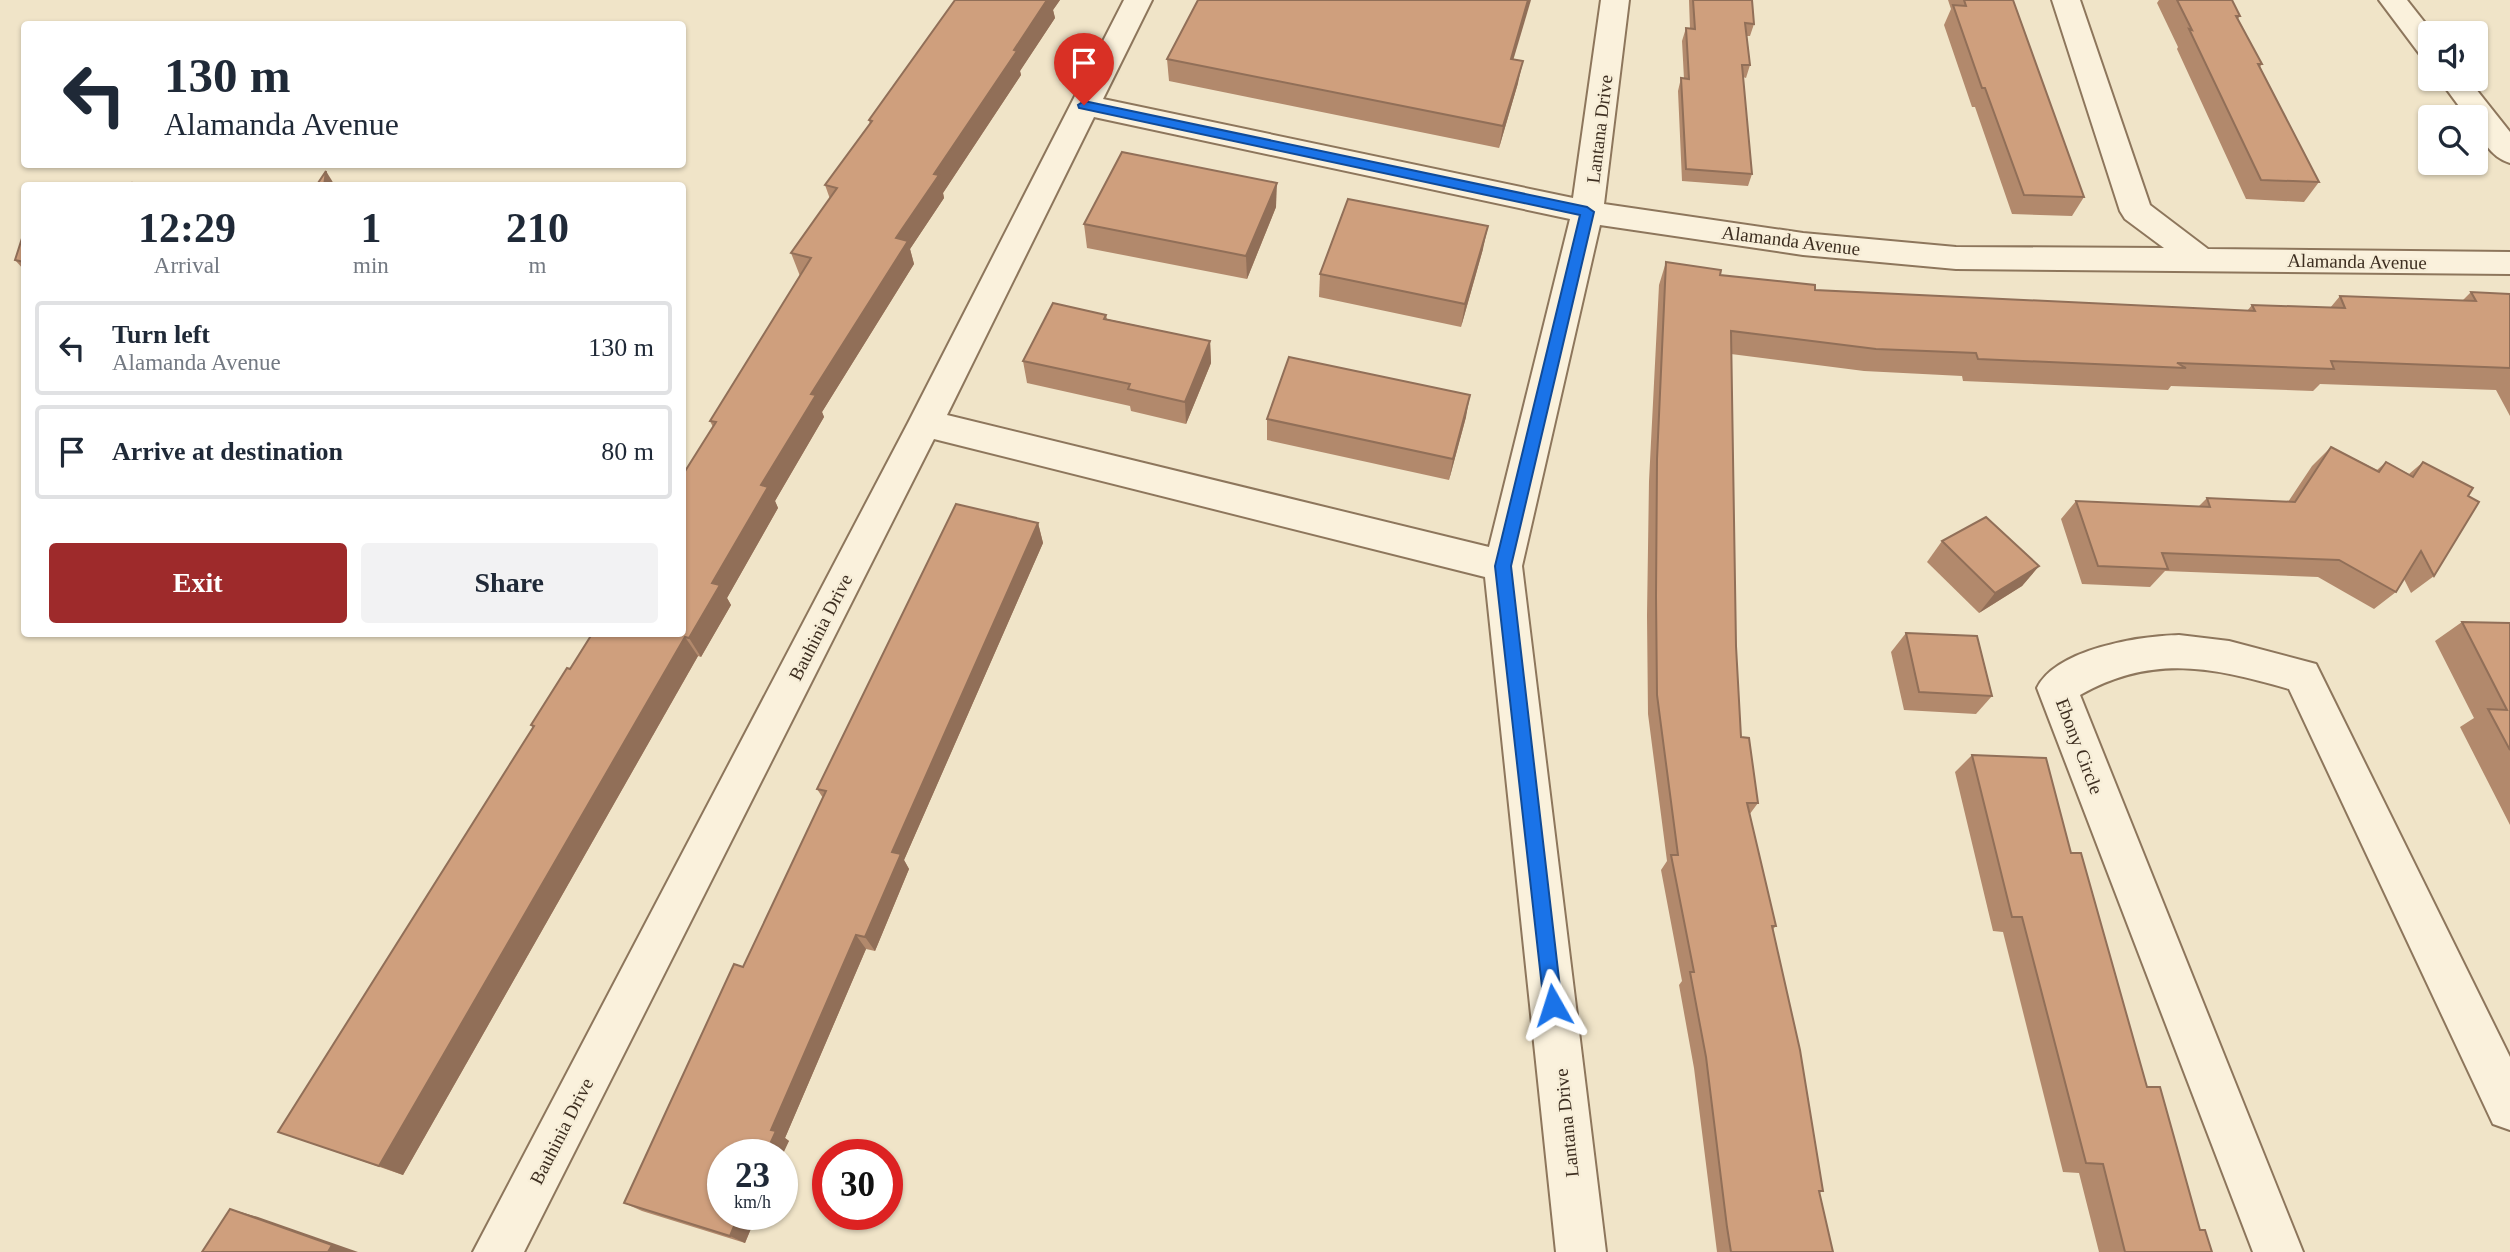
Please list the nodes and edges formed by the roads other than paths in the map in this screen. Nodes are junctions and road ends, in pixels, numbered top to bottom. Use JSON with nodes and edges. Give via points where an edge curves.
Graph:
{"nodes":[{"id":1,"x":1138,"y":0,"type":"edge"},
{"id":2,"x":1615,"y":0,"type":"edge"},
{"id":3,"x":2066,"y":0,"type":"edge"},
{"id":4,"x":2393,"y":0,"type":"edge"},
{"id":5,"x":2418,"y":33,"type":"edge"},
{"id":6,"x":2462,"y":91,"type":"edge"},
{"id":7,"x":1084,"y":105,"type":"junction"},
{"id":8,"x":2510,"y":153,"type":"edge"},
{"id":9,"x":1587,"y":212,"type":"junction"},
{"id":10,"x":2199,"y":259,"type":"junction"},
{"id":11,"x":2510,"y":263,"type":"edge"},
{"id":12,"x":925,"y":422,"type":"junction"},
{"id":13,"x":1503,"y":566,"type":"junction"},
{"id":14,"x":2510,"y":1107,"type":"edge"},
{"id":15,"x":499,"y":1252,"type":"edge"},
{"id":16,"x":1581,"y":1252,"type":"edge"},
{"id":17,"x":2278,"y":1252,"type":"edge"}],
"edges":[{"from":1,"to":7,"type":"street","name":"Bauhinia Drive"},
{"from":2,"to":9,"type":"street","name":"Lantana Drive"},
{"from":3,"to":10,"type":"street","via":[[2136,211]]},
{"from":4,"to":5,"type":"street"},
{"from":6,"to":8,"type":"street"},
{"from":7,"to":9,"type":"street","name":"Alamanda Avenue"},
{"from":7,"to":12,"type":"street","name":"Bauhinia Drive"},
{"from":9,"to":10,"type":"street","name":"Alamanda Avenue","via":[[1803,244],[1956,258]]},
{"from":9,"to":13,"type":"street","name":"Lantana Drive"},
{"from":10,"to":11,"type":"street","name":"Alamanda Avenue"},
{"from":12,"to":13,"type":"street"},
{"from":12,"to":15,"type":"street","name":"Bauhinia Drive"},
{"from":13,"to":16,"type":"street","name":"Lantana Drive"},
{"from":14,"to":17,"type":"street","name":"Ebony Circle","via":[[2302,676],[2232,656],[2166,652],[2106,662],[2057,688]]}]}
